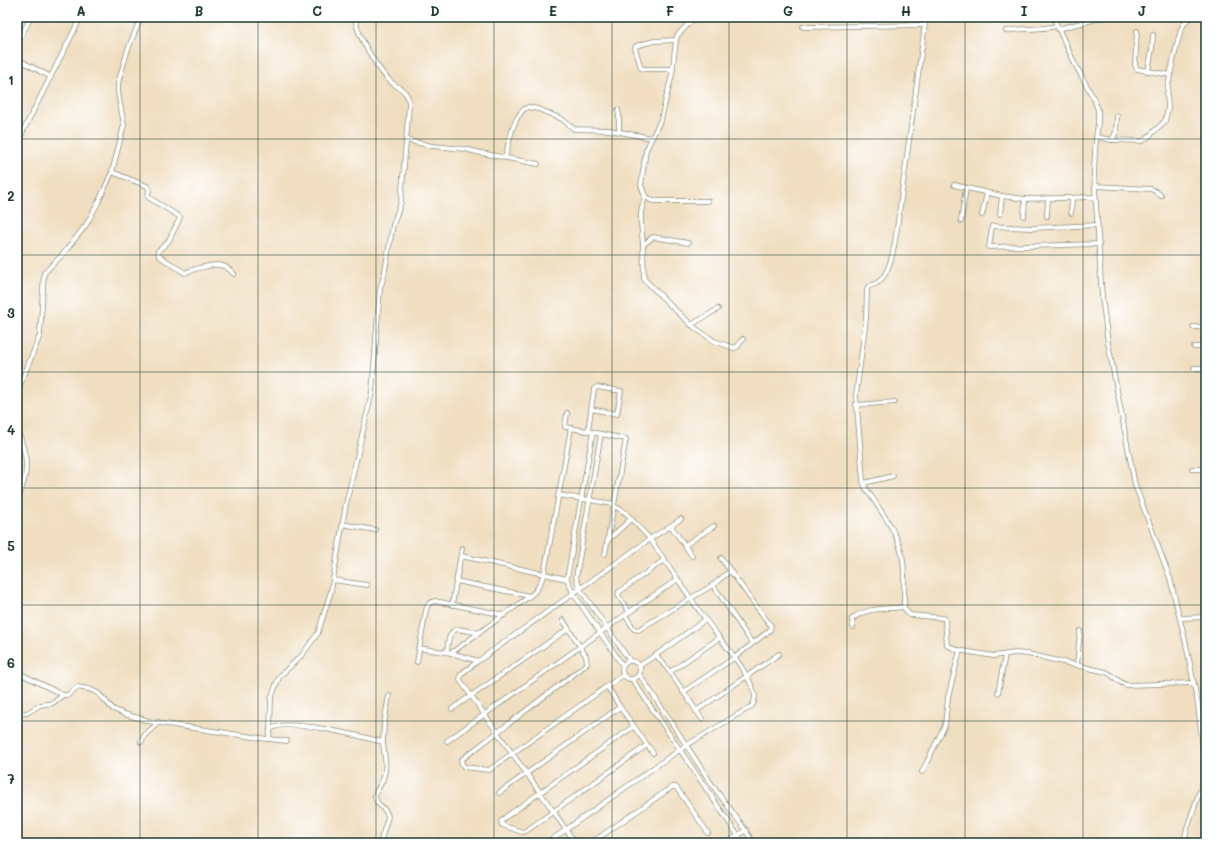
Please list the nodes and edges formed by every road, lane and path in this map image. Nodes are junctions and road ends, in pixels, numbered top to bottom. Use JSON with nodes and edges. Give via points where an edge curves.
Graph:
{"nodes":[{"id":1,"x":31,"y":17,"type":"edge"},
{"id":2,"x":81,"y":17,"type":"edge"},
{"id":3,"x":141,"y":17,"type":"edge"},
{"id":4,"x":355,"y":17,"type":"edge"},
{"id":5,"x":695,"y":17,"type":"edge"},
{"id":6,"x":926,"y":17,"type":"edge"},
{"id":7,"x":1053,"y":17,"type":"edge"},
{"id":8,"x":1104,"y":17,"type":"edge"},
{"id":9,"x":1191,"y":17,"type":"edge"},
{"id":10,"x":924,"y":25,"type":"junction"},
{"id":11,"x":803,"y":27,"type":"dead end"},
{"id":12,"x":1057,"y":28,"type":"junction"},
{"id":13,"x":1006,"y":31,"type":"dead end"},
{"id":14,"x":1137,"y":32,"type":"dead end"},
{"id":15,"x":1153,"y":35,"type":"dead end"},
{"id":16,"x":676,"y":40,"type":"junction"},
{"id":17,"x":17,"y":44,"type":"edge"},
{"id":18,"x":17,"y":59,"type":"edge"},
{"id":19,"x":673,"y":69,"type":"junction"},
{"id":20,"x":1148,"y":71,"type":"junction"},
{"id":21,"x":1170,"y":75,"type":"junction"},
{"id":22,"x":51,"y":77,"type":"junction"},
{"id":23,"x":618,"y":110,"type":"dead end"},
{"id":24,"x":1117,"y":116,"type":"dead end"},
{"id":25,"x":619,"y":131,"type":"junction"},
{"id":26,"x":1096,"y":137,"type":"junction"},
{"id":27,"x":652,"y":138,"type":"junction"},
{"id":28,"x":406,"y":140,"type":"junction"},
{"id":29,"x":1112,"y":140,"type":"junction"},
{"id":30,"x":17,"y":143,"type":"edge"},
{"id":31,"x":505,"y":158,"type":"junction"},
{"id":32,"x":538,"y":164,"type":"dead end"},
{"id":33,"x":112,"y":172,"type":"junction"},
{"id":34,"x":954,"y":185,"type":"dead end"},
{"id":35,"x":1095,"y":186,"type":"junction"},
{"id":36,"x":966,"y":188,"type":"junction"},
{"id":37,"x":986,"y":193,"type":"junction"},
{"id":38,"x":645,"y":196,"type":"junction"},
{"id":39,"x":1002,"y":196,"type":"junction"},
{"id":40,"x":1161,"y":196,"type":"dead end"},
{"id":41,"x":1096,"y":197,"type":"junction"},
{"id":42,"x":1048,"y":198,"type":"junction"},
{"id":43,"x":1072,"y":198,"type":"junction"},
{"id":44,"x":1025,"y":199,"type":"junction"},
{"id":45,"x":708,"y":201,"type":"dead end"},
{"id":46,"x":1071,"y":213,"type":"dead end"},
{"id":47,"x":1000,"y":214,"type":"dead end"},
{"id":48,"x":982,"y":215,"type":"dead end"},
{"id":49,"x":1024,"y":216,"type":"dead end"},
{"id":50,"x":1047,"y":216,"type":"dead end"},
{"id":51,"x":961,"y":222,"type":"dead end"},
{"id":52,"x":1098,"y":225,"type":"junction"},
{"id":53,"x":688,"y":243,"type":"dead end"},
{"id":54,"x":1099,"y":244,"type":"junction"},
{"id":55,"x":643,"y":245,"type":"junction"},
{"id":56,"x":234,"y":274,"type":"dead end"},
{"id":57,"x":718,"y":309,"type":"dead end"},
{"id":58,"x":691,"y":325,"type":"junction"},
{"id":59,"x":1194,"y":327,"type":"dead end"},
{"id":60,"x":1206,"y":327,"type":"edge"},
{"id":61,"x":743,"y":339,"type":"dead end"},
{"id":62,"x":1194,"y":348,"type":"dead end"},
{"id":63,"x":1206,"y":348,"type":"edge"},
{"id":64,"x":1194,"y":368,"type":"dead end"},
{"id":65,"x":1206,"y":368,"type":"edge"},
{"id":66,"x":1206,"y":388,"type":"edge"},
{"id":67,"x":17,"y":398,"type":"edge"},
{"id":68,"x":895,"y":402,"type":"dead end"},
{"id":69,"x":856,"y":405,"type":"junction"},
{"id":70,"x":1206,"y":408,"type":"edge"},
{"id":71,"x":591,"y":409,"type":"junction"},
{"id":72,"x":567,"y":412,"type":"dead end"},
{"id":73,"x":17,"y":428,"type":"edge"},
{"id":74,"x":571,"y":428,"type":"junction"},
{"id":75,"x":588,"y":431,"type":"junction"},
{"id":76,"x":593,"y":432,"type":"junction"},
{"id":77,"x":601,"y":434,"type":"junction"},
{"id":78,"x":1192,"y":469,"type":"dead end"},
{"id":79,"x":1206,"y":469,"type":"edge"},
{"id":80,"x":892,"y":476,"type":"dead end"},
{"id":81,"x":864,"y":483,"type":"junction"},
{"id":82,"x":558,"y":494,"type":"junction"},
{"id":83,"x":581,"y":499,"type":"junction"},
{"id":84,"x":590,"y":500,"type":"junction"},
{"id":85,"x":17,"y":501,"type":"edge"},
{"id":86,"x":614,"y":504,"type":"junction"},
{"id":87,"x":631,"y":519,"type":"junction"},
{"id":88,"x":682,"y":519,"type":"dead end"},
{"id":89,"x":342,"y":524,"type":"junction"},
{"id":90,"x":671,"y":526,"type":"junction"},
{"id":91,"x":714,"y":526,"type":"dead end"},
{"id":92,"x":375,"y":530,"type":"dead end"},
{"id":93,"x":650,"y":539,"type":"junction"},
{"id":94,"x":608,"y":540,"type":"junction"},
{"id":95,"x":684,"y":545,"type":"junction"},
{"id":96,"x":462,"y":548,"type":"dead end"},
{"id":97,"x":605,"y":554,"type":"dead end"},
{"id":98,"x":461,"y":556,"type":"junction"},
{"id":99,"x":692,"y":556,"type":"dead end"},
{"id":100,"x":721,"y":558,"type":"dead end"},
{"id":101,"x":664,"y":560,"type":"junction"},
{"id":102,"x":730,"y":571,"type":"junction"},
{"id":103,"x":544,"y":574,"type":"junction"},
{"id":104,"x":678,"y":579,"type":"junction"},
{"id":105,"x":333,"y":580,"type":"junction"},
{"id":106,"x":567,"y":580,"type":"junction"},
{"id":107,"x":456,"y":581,"type":"junction"},
{"id":108,"x":367,"y":585,"type":"dead end"},
{"id":109,"x":712,"y":585,"type":"junction"},
{"id":110,"x":580,"y":589,"type":"junction"},
{"id":111,"x":573,"y":594,"type":"junction"},
{"id":112,"x":530,"y":596,"type":"junction"},
{"id":113,"x":690,"y":598,"type":"junction"},
{"id":114,"x":452,"y":605,"type":"junction"},
{"id":115,"x":904,"y":606,"type":"junction"},
{"id":116,"x":627,"y":614,"type":"junction"},
{"id":117,"x":504,"y":615,"type":"junction"},
{"id":118,"x":1206,"y":617,"type":"edge"},
{"id":119,"x":1180,"y":618,"type":"junction"},
{"id":120,"x":563,"y":620,"type":"dead end"},
{"id":121,"x":705,"y":620,"type":"junction"},
{"id":122,"x":853,"y":626,"type":"dead end"},
{"id":123,"x":608,"y":627,"type":"junction"},
{"id":124,"x":568,"y":629,"type":"junction"},
{"id":125,"x":1080,"y":631,"type":"dead end"},
{"id":126,"x":601,"y":632,"type":"junction"},
{"id":127,"x":480,"y":633,"type":"junction"},
{"id":128,"x":719,"y":638,"type":"junction"},
{"id":129,"x":752,"y":643,"type":"junction"},
{"id":130,"x":418,"y":648,"type":"junction"},
{"id":131,"x":580,"y":648,"type":"junction"},
{"id":132,"x":960,"y":650,"type":"junction"},
{"id":133,"x":449,"y":653,"type":"junction"},
{"id":134,"x":779,"y":654,"type":"dead end"},
{"id":135,"x":656,"y":655,"type":"junction"},
{"id":136,"x":1005,"y":655,"type":"junction"},
{"id":137,"x":734,"y":658,"type":"junction"},
{"id":138,"x":478,"y":660,"type":"junction"},
{"id":139,"x":417,"y":662,"type":"dead end"},
{"id":140,"x":630,"y":662,"type":"junction"},
{"id":141,"x":1076,"y":665,"type":"junction"},
{"id":142,"x":623,"y":666,"type":"junction"},
{"id":143,"x":639,"y":666,"type":"junction"},
{"id":144,"x":17,"y":672,"type":"edge"},
{"id":145,"x":670,"y":672,"type":"junction"},
{"id":146,"x":639,"y":674,"type":"junction"},
{"id":147,"x":623,"y":675,"type":"junction"},
{"id":148,"x":746,"y":676,"type":"junction"},
{"id":149,"x":632,"y":679,"type":"junction"},
{"id":150,"x":1194,"y":683,"type":"junction"},
{"id":151,"x":607,"y":686,"type":"junction"},
{"id":152,"x":683,"y":692,"type":"junction"},
{"id":153,"x":998,"y":693,"type":"dead end"},
{"id":154,"x":63,"y":695,"type":"junction"},
{"id":155,"x":389,"y":696,"type":"dead end"},
{"id":156,"x":471,"y":696,"type":"junction"},
{"id":157,"x":620,"y":707,"type":"junction"},
{"id":158,"x":452,"y":709,"type":"dead end"},
{"id":159,"x":696,"y":711,"type":"junction"},
{"id":160,"x":484,"y":713,"type":"junction"},
{"id":161,"x":17,"y":714,"type":"edge"},
{"id":162,"x":702,"y":719,"type":"dead end"},
{"id":163,"x":159,"y":722,"type":"junction"},
{"id":164,"x":634,"y":726,"type":"junction"},
{"id":165,"x":270,"y":730,"type":"junction"},
{"id":166,"x":497,"y":732,"type":"junction"},
{"id":167,"x":269,"y":739,"type":"junction"},
{"id":168,"x":287,"y":741,"type":"dead end"},
{"id":169,"x":447,"y":741,"type":"dead end"},
{"id":170,"x":141,"y":742,"type":"dead end"},
{"id":171,"x":383,"y":742,"type":"junction"},
{"id":172,"x":647,"y":745,"type":"junction"},
{"id":173,"x":687,"y":745,"type":"junction"},
{"id":174,"x":681,"y":750,"type":"junction"},
{"id":175,"x":653,"y":753,"type":"dead end"},
{"id":176,"x":512,"y":754,"type":"junction"},
{"id":177,"x":922,"y":772,"type":"dead end"},
{"id":178,"x":527,"y":774,"type":"junction"},
{"id":179,"x":499,"y":793,"type":"dead end"},
{"id":180,"x":540,"y":793,"type":"junction"},
{"id":181,"x":554,"y":812,"type":"junction"},
{"id":182,"x":566,"y":830,"type":"junction"},
{"id":183,"x":746,"y":830,"type":"junction"},
{"id":184,"x":708,"y":832,"type":"dead end"},
{"id":185,"x":739,"y":836,"type":"junction"},
{"id":186,"x":380,"y":843,"type":"edge"},
{"id":187,"x":547,"y":843,"type":"edge"},
{"id":188,"x":576,"y":843,"type":"edge"},
{"id":189,"x":591,"y":843,"type":"edge"},
{"id":190,"x":727,"y":843,"type":"edge"},
{"id":191,"x":743,"y":843,"type":"edge"},
{"id":192,"x":754,"y":843,"type":"edge"},
{"id":193,"x":1184,"y":843,"type":"edge"}],
"edges":[{"from":1,"to":17,"type":"street"},
{"from":2,"to":22,"type":"street"},
{"from":3,"to":33,"type":"street","via":[[118,83],[124,125]]},
{"from":4,"to":28,"type":"street","via":[[357,28],[382,71],[408,97]]},
{"from":5,"to":16,"type":"street"},
{"from":6,"to":10,"type":"street"},
{"from":7,"to":12,"type":"street"},
{"from":8,"to":12,"type":"street"},
{"from":9,"to":21,"type":"street","via":[[1181,30]]},
{"from":10,"to":11,"type":"street"},
{"from":10,"to":69,"type":"street","via":[[898,228],[888,267],[878,283],[868,287]]},
{"from":12,"to":13,"type":"street"},
{"from":12,"to":26,"type":"street","via":[[1097,105]]},
{"from":14,"to":20,"type":"street","via":[[1135,65],[1137,69]]},
{"from":15,"to":20,"type":"street"},
{"from":16,"to":19,"type":"street"},
{"from":16,"to":19,"type":"street","via":[[654,41],[635,48],[641,68]]},
{"from":18,"to":22,"type":"street"},
{"from":19,"to":27,"type":"street","via":[[663,112]]},
{"from":20,"to":21,"type":"street"},
{"from":21,"to":29,"type":"street","via":[[1165,121],[1142,141]]},
{"from":22,"to":30,"type":"street"},
{"from":23,"to":25,"type":"street"},
{"from":24,"to":29,"type":"street","via":[[1116,132]]},
{"from":25,"to":27,"type":"street"},
{"from":25,"to":31,"type":"street","via":[[574,129],[562,119],[528,106],[516,119]]},
{"from":26,"to":29,"type":"street"},
{"from":26,"to":35,"type":"street"},
{"from":27,"to":38,"type":"street","via":[[646,150],[642,185]]},
{"from":28,"to":31,"type":"street"},
{"from":28,"to":89,"type":"street","via":[[401,202],[393,225],[379,294],[372,392]]},
{"from":31,"to":32,"type":"street"},
{"from":33,"to":56,"type":"street","via":[[147,186],[148,197],[180,217],[168,242],[158,251],[159,256],[185,273],[191,269],[219,264]]},
{"from":33,"to":67,"type":"street","via":[[86,225],[44,273],[40,335]]},
{"from":34,"to":36,"type":"street"},
{"from":35,"to":40,"type":"street","via":[[1151,189]]},
{"from":35,"to":41,"type":"street"},
{"from":36,"to":37,"type":"street"},
{"from":36,"to":51,"type":"street"},
{"from":37,"to":39,"type":"street"},
{"from":37,"to":48,"type":"street"},
{"from":38,"to":45,"type":"street","via":[[654,201]]},
{"from":38,"to":55,"type":"street","via":[[641,223]]},
{"from":39,"to":44,"type":"street"},
{"from":39,"to":47,"type":"street"},
{"from":41,"to":43,"type":"street"},
{"from":41,"to":52,"type":"street"},
{"from":42,"to":43,"type":"street"},
{"from":42,"to":44,"type":"street"},
{"from":42,"to":50,"type":"street"},
{"from":43,"to":46,"type":"street"},
{"from":44,"to":49,"type":"street"},
{"from":52,"to":54,"type":"street"},
{"from":52,"to":54,"type":"street","via":[[1030,228],[992,226],[989,247]]},
{"from":53,"to":55,"type":"street","via":[[653,237]]},
{"from":54,"to":119,"type":"street","via":[[1106,330],[1133,478],[1170,578]]},
{"from":55,"to":58,"type":"street","via":[[644,279]]},
{"from":57,"to":58,"type":"street"},
{"from":58,"to":61,"type":"street","via":[[714,341],[732,348]]},
{"from":59,"to":60,"type":"street"},
{"from":62,"to":63,"type":"street"},
{"from":64,"to":65,"type":"street"},
{"from":66,"to":70,"type":"street"},
{"from":68,"to":69,"type":"street"},
{"from":69,"to":81,"type":"street"},
{"from":71,"to":71,"type":"street","via":[[596,387],[621,391],[617,414]]},
{"from":71,"to":75,"type":"street"},
{"from":72,"to":74,"type":"street","via":[[565,427]]},
{"from":73,"to":85,"type":"street","via":[[26,467]]},
{"from":74,"to":75,"type":"street"},
{"from":74,"to":82,"type":"street"},
{"from":75,"to":76,"type":"street"},
{"from":76,"to":77,"type":"street"},
{"from":76,"to":83,"type":"street"},
{"from":77,"to":84,"type":"street"},
{"from":77,"to":86,"type":"street","via":[[626,439]]},
{"from":78,"to":79,"type":"street"},
{"from":80,"to":81,"type":"street"},
{"from":81,"to":115,"type":"street","via":[[892,529],[900,549],[903,561]]},
{"from":82,"to":83,"type":"street"},
{"from":82,"to":103,"type":"street"},
{"from":83,"to":84,"type":"street"},
{"from":83,"to":106,"type":"street"},
{"from":84,"to":86,"type":"street"},
{"from":84,"to":110,"type":"street","via":[[576,577]]},
{"from":86,"to":87,"type":"street"},
{"from":86,"to":94,"type":"street"},
{"from":87,"to":93,"type":"street"},
{"from":87,"to":94,"type":"street"},
{"from":88,"to":90,"type":"street"},
{"from":89,"to":92,"type":"street"},
{"from":89,"to":105,"type":"street"},
{"from":90,"to":93,"type":"street"},
{"from":90,"to":95,"type":"street"},
{"from":91,"to":95,"type":"street"},
{"from":93,"to":101,"type":"street"},
{"from":93,"to":110,"type":"street"},
{"from":94,"to":97,"type":"street"},
{"from":95,"to":99,"type":"street"},
{"from":96,"to":98,"type":"street"},
{"from":98,"to":103,"type":"street"},
{"from":98,"to":107,"type":"street"},
{"from":100,"to":102,"type":"street"},
{"from":101,"to":104,"type":"street"},
{"from":101,"to":116,"type":"street","via":[[619,592]]},
{"from":102,"to":109,"type":"street"},
{"from":102,"to":129,"type":"street","via":[[771,626],[768,632]]},
{"from":103,"to":106,"type":"street"},
{"from":103,"to":112,"type":"street","via":[[536,591]]},
{"from":104,"to":113,"type":"street"},
{"from":104,"to":116,"type":"street"},
{"from":105,"to":108,"type":"street"},
{"from":105,"to":165,"type":"street","via":[[318,633],[302,655],[280,676],[274,689],[271,699]]},
{"from":106,"to":111,"type":"street"},
{"from":107,"to":112,"type":"street"},
{"from":107,"to":114,"type":"street"},
{"from":109,"to":113,"type":"street"},
{"from":109,"to":129,"type":"street"},
{"from":110,"to":111,"type":"street"},
{"from":110,"to":123,"type":"street"},
{"from":111,"to":126,"type":"street"},
{"from":111,"to":138,"type":"street"},
{"from":112,"to":117,"type":"street"},
{"from":113,"to":116,"type":"street","via":[[638,630],[634,629]]},
{"from":113,"to":121,"type":"street"},
{"from":114,"to":117,"type":"street"},
{"from":114,"to":130,"type":"street","via":[[435,600],[428,604]]},
{"from":115,"to":122,"type":"street","via":[[865,612],[852,620]]},
{"from":115,"to":132,"type":"street","via":[[910,615],[944,618],[947,645]]},
{"from":116,"to":123,"type":"street"},
{"from":117,"to":127,"type":"street"},
{"from":118,"to":119,"type":"street"},
{"from":119,"to":150,"type":"street"},
{"from":120,"to":124,"type":"street"},
{"from":121,"to":128,"type":"street"},
{"from":121,"to":135,"type":"street"},
{"from":123,"to":126,"type":"street"},
{"from":123,"to":140,"type":"street"},
{"from":124,"to":131,"type":"street"},
{"from":124,"to":156,"type":"street"},
{"from":125,"to":141,"type":"street"},
{"from":126,"to":131,"type":"street"},
{"from":126,"to":142,"type":"street"},
{"from":127,"to":133,"type":"street"},
{"from":127,"to":133,"type":"street","via":[[455,630],[450,634]]},
{"from":128,"to":137,"type":"street"},
{"from":128,"to":145,"type":"street"},
{"from":129,"to":137,"type":"street"},
{"from":130,"to":133,"type":"street"},
{"from":130,"to":139,"type":"street"},
{"from":131,"to":160,"type":"street"},
{"from":131,"to":166,"type":"street","via":[[586,656],[587,664]]},
{"from":132,"to":136,"type":"street","via":[[994,656]]},
{"from":132,"to":177,"type":"street","via":[[948,696],[945,725]]},
{"from":133,"to":138,"type":"street"},
{"from":134,"to":148,"type":"street"},
{"from":135,"to":143,"type":"street"},
{"from":135,"to":145,"type":"street"},
{"from":136,"to":141,"type":"street","via":[[1028,654]]},
{"from":136,"to":153,"type":"street"},
{"from":137,"to":148,"type":"street"},
{"from":137,"to":152,"type":"street"},
{"from":138,"to":156,"type":"street","via":[[461,674],[460,680]]},
{"from":140,"to":142,"type":"street"},
{"from":140,"to":143,"type":"street","via":[[635,662]]},
{"from":141,"to":150,"type":"street","via":[[1106,672],[1126,685]]},
{"from":142,"to":147,"type":"street"},
{"from":143,"to":146,"type":"street"},
{"from":144,"to":154,"type":"street"},
{"from":145,"to":152,"type":"street"},
{"from":146,"to":149,"type":"street"},
{"from":146,"to":173,"type":"street"},
{"from":147,"to":149,"type":"street"},
{"from":147,"to":151,"type":"street"},
{"from":148,"to":159,"type":"street"},
{"from":148,"to":173,"type":"street","via":[[755,694],[752,706]]},
{"from":149,"to":174,"type":"street"},
{"from":150,"to":193,"type":"street","via":[[1205,768]]},
{"from":151,"to":157,"type":"street"},
{"from":151,"to":176,"type":"street"},
{"from":152,"to":159,"type":"street"},
{"from":154,"to":161,"type":"street","via":[[53,703]]},
{"from":154,"to":163,"type":"street","via":[[68,695],[77,687],[89,689],[98,693],[113,709]]},
{"from":155,"to":171,"type":"street"},
{"from":156,"to":158,"type":"street"},
{"from":156,"to":160,"type":"street"},
{"from":157,"to":164,"type":"street"},
{"from":157,"to":178,"type":"street"},
{"from":159,"to":162,"type":"street"},
{"from":160,"to":166,"type":"street"},
{"from":160,"to":169,"type":"street"},
{"from":163,"to":167,"type":"street"},
{"from":163,"to":170,"type":"street"},
{"from":164,"to":172,"type":"street"},
{"from":164,"to":180,"type":"street"},
{"from":165,"to":167,"type":"street"},
{"from":165,"to":171,"type":"street","via":[[274,726],[302,725]]},
{"from":166,"to":176,"type":"street"},
{"from":166,"to":176,"type":"street","via":[[461,760],[464,767],[489,770]]},
{"from":167,"to":168,"type":"street"},
{"from":171,"to":186,"type":"street","via":[[387,763],[375,798],[388,816]]},
{"from":172,"to":175,"type":"street"},
{"from":172,"to":181,"type":"street"},
{"from":173,"to":174,"type":"street"},
{"from":173,"to":183,"type":"street"},
{"from":174,"to":182,"type":"street"},
{"from":174,"to":185,"type":"street"},
{"from":176,"to":178,"type":"street"},
{"from":178,"to":179,"type":"street"},
{"from":178,"to":180,"type":"street"},
{"from":180,"to":181,"type":"street"},
{"from":180,"to":181,"type":"street","via":[[501,821],[502,825],[526,831]]},
{"from":181,"to":182,"type":"street"},
{"from":182,"to":187,"type":"street"},
{"from":182,"to":188,"type":"street"},
{"from":183,"to":185,"type":"street"},
{"from":183,"to":192,"type":"street"},
{"from":184,"to":189,"type":"street","via":[[676,787],[672,787]]},
{"from":185,"to":190,"type":"street"},
{"from":185,"to":191,"type":"street"}]}
